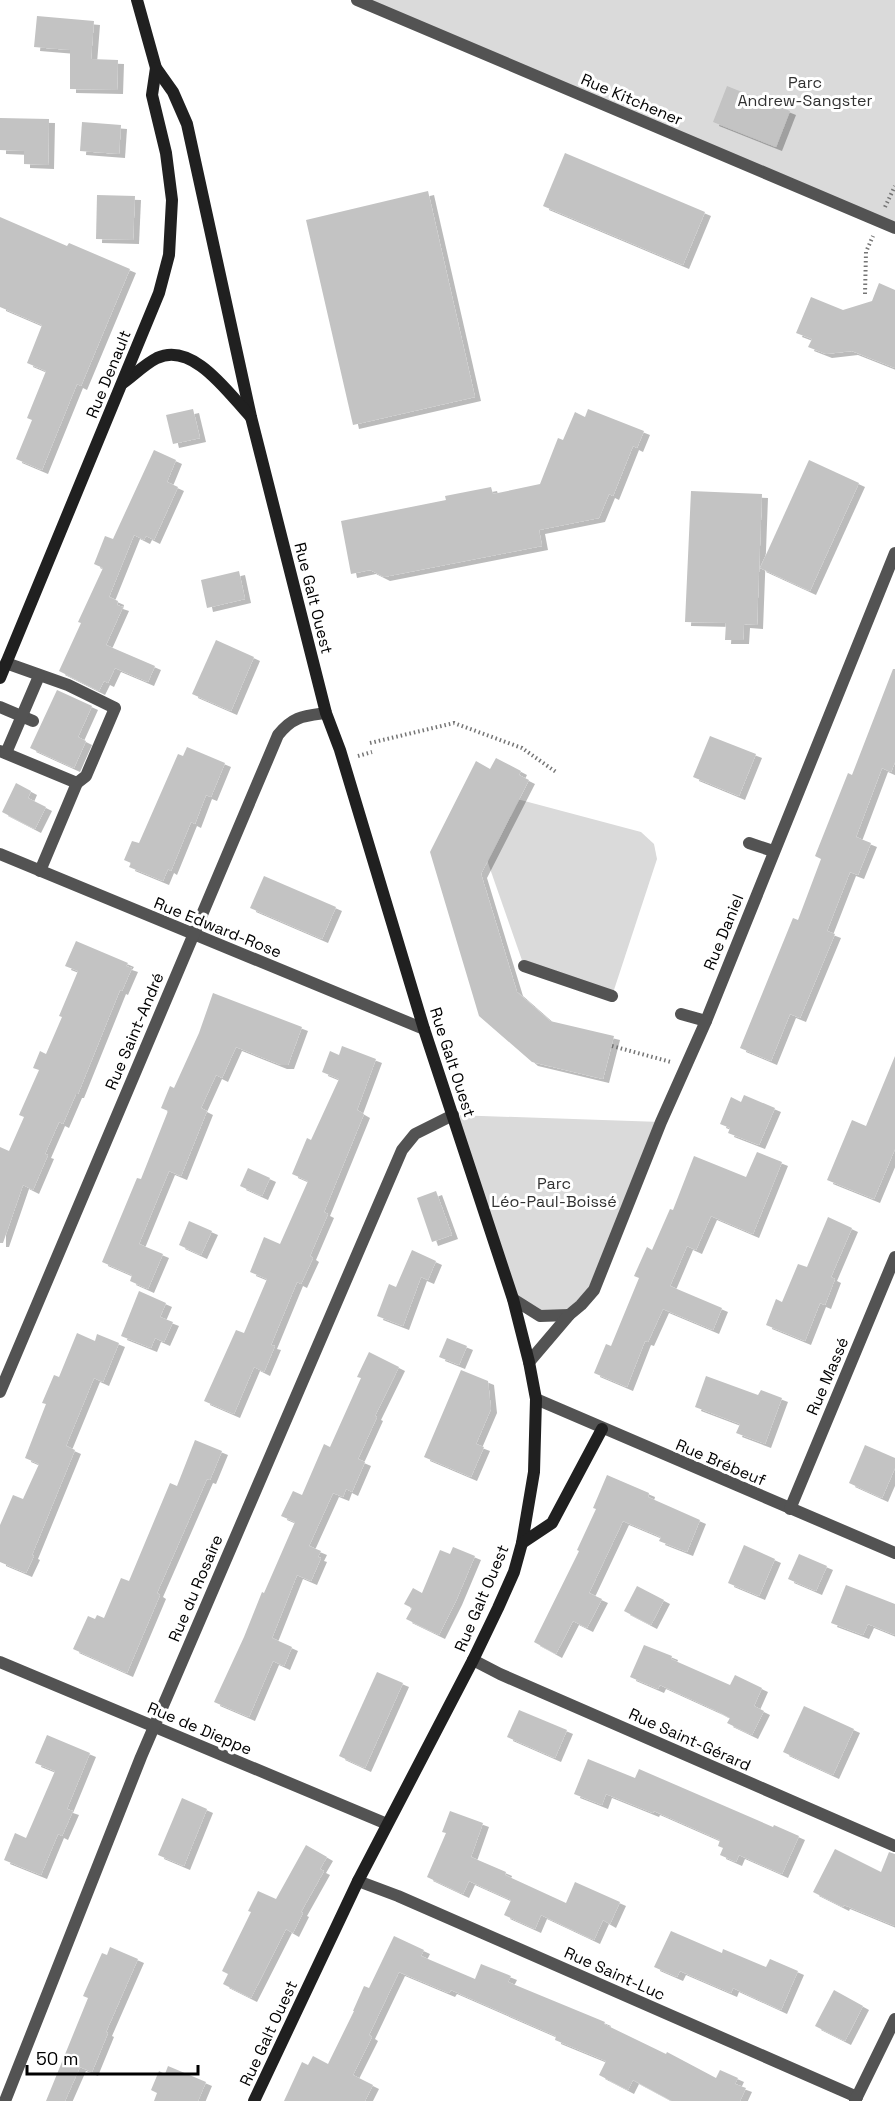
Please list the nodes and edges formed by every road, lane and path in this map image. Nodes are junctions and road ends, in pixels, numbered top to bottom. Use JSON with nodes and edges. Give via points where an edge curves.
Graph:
{"nodes":[{"id":1,"x":137,"y":0,"type":"edge"},
{"id":2,"x":357,"y":0,"type":"edge"},
{"id":3,"x":156,"y":68,"type":"junction"},
{"id":4,"x":879,"y":221,"type":"junction"},
{"id":5,"x":895,"y":228,"type":"edge"},
{"id":6,"x":865,"y":294,"type":"dead end"},
{"id":7,"x":122,"y":384,"type":"junction"},
{"id":8,"x":251,"y":417,"type":"junction"},
{"id":9,"x":895,"y":553,"type":"edge"},
{"id":10,"x":6,"y":663,"type":"junction"},
{"id":11,"x":39,"y":676,"type":"junction"},
{"id":12,"x":0,"y":678,"type":"edge"},
{"id":13,"x":0,"y":707,"type":"edge"},
{"id":14,"x":327,"y":713,"type":"junction"},
{"id":15,"x":27,"y":719,"type":"junction"},
{"id":16,"x":370,"y":743,"type":"dead end"},
{"id":17,"x":3,"y":752,"type":"edge"},
{"id":18,"x":556,"y":772,"type":"dead end"},
{"id":19,"x":76,"y":783,"type":"junction"},
{"id":20,"x":749,"y":843,"type":"dead end"},
{"id":21,"x":773,"y":851,"type":"junction"},
{"id":22,"x":0,"y":854,"type":"edge"},
{"id":23,"x":40,"y":871,"type":"junction"},
{"id":24,"x":193,"y":934,"type":"junction"},
{"id":25,"x":524,"y":966,"type":"dead end"},
{"id":26,"x":612,"y":996,"type":"dead end"},
{"id":27,"x":681,"y":1014,"type":"dead end"},
{"id":28,"x":706,"y":1021,"type":"junction"},
{"id":29,"x":424,"y":1029,"type":"junction"},
{"id":30,"x":612,"y":1046,"type":"dead end"},
{"id":31,"x":685,"y":1066,"type":"junction"},
{"id":32,"x":453,"y":1115,"type":"junction"},
{"id":33,"x":895,"y":1257,"type":"edge"},
{"id":34,"x":513,"y":1299,"type":"junction"},
{"id":35,"x":568,"y":1315,"type":"junction"},
{"id":36,"x":529,"y":1362,"type":"junction"},
{"id":37,"x":0,"y":1392,"type":"edge"},
{"id":38,"x":536,"y":1399,"type":"junction"},
{"id":39,"x":602,"y":1429,"type":"junction"},
{"id":40,"x":789,"y":1509,"type":"junction"},
{"id":41,"x":522,"y":1543,"type":"junction"},
{"id":42,"x":895,"y":1553,"type":"edge"},
{"id":43,"x":473,"y":1660,"type":"junction"},
{"id":44,"x":0,"y":1662,"type":"edge"},
{"id":45,"x":154,"y":1727,"type":"junction"},
{"id":46,"x":387,"y":1824,"type":"junction"},
{"id":47,"x":895,"y":1846,"type":"edge"},
{"id":48,"x":358,"y":1881,"type":"junction"},
{"id":49,"x":895,"y":2019,"type":"edge"},
{"id":50,"x":856,"y":2099,"type":"edge"},
{"id":51,"x":5,"y":2101,"type":"edge"},
{"id":52,"x":254,"y":2101,"type":"edge"}],
"edges":[{"from":1,"to":3,"type":"main road","name":"Rue Galt Ouest"},
{"from":2,"to":4,"type":"street","name":"Rue Kitchener"},
{"from":3,"to":7,"type":"main road","name":"Rue Denault","via":[[152,95],[172,200],[169,255],[159,293]]},
{"from":3,"to":8,"type":"main road","name":"Rue Galt Ouest","via":[[173,92],[187,124]]},
{"from":4,"to":5,"type":"street","name":"Rue Kitchener"},
{"from":4,"to":6,"type":"path","via":[[866,252]]},
{"from":7,"to":8,"type":"main road","via":[[157,358],[187,357],[199,363]]},
{"from":7,"to":10,"type":"main road","name":"Rue Denault"},
{"from":8,"to":14,"type":"main road","name":"Rue Galt Ouest"},
{"from":9,"to":21,"type":"street","name":"Rue Daniel"},
{"from":10,"to":11,"type":"street"},
{"from":10,"to":12,"type":"main road","name":"Rue Denault"},
{"from":11,"to":15,"type":"street"},
{"from":11,"to":19,"type":"street","via":[[115,708],[86,776]]},
{"from":13,"to":15,"type":"street"},
{"from":14,"to":24,"type":"street","name":"Rue Saint-André","via":[[299,717],[278,735]]},
{"from":14,"to":29,"type":"main road","name":"Rue Galt Ouest"},
{"from":15,"to":17,"type":"street"},
{"from":16,"to":18,"type":"path","via":[[454,723],[522,748]]},
{"from":17,"to":19,"type":"street"},
{"from":19,"to":23,"type":"street"},
{"from":20,"to":21,"type":"street"},
{"from":21,"to":28,"type":"street","name":"Rue Daniel"},
{"from":22,"to":23,"type":"street","name":"Rue Edward-Rose"},
{"from":23,"to":24,"type":"street","name":"Rue Edward-Rose"},
{"from":24,"to":29,"type":"street","name":"Rue Edward-Rose"},
{"from":24,"to":37,"type":"street","name":"Rue Saint-André"},
{"from":25,"to":26,"type":"street"},
{"from":27,"to":28,"type":"street"},
{"from":28,"to":31,"type":"street","name":"Rue Daniel"},
{"from":29,"to":32,"type":"main road","name":"Rue Galt Ouest"},
{"from":30,"to":31,"type":"path"},
{"from":31,"to":35,"type":"street","name":"Rue Daniel","via":[[594,1290]]},
{"from":32,"to":34,"type":"main road","name":"Rue Galt Ouest"},
{"from":32,"to":45,"type":"street","name":"Rue du Rosaire","via":[[415,1134],[402,1150]]},
{"from":33,"to":40,"type":"street","name":"Rue Massé"},
{"from":34,"to":35,"type":"street","via":[[540,1316]]},
{"from":34,"to":36,"type":"main road","name":"Rue Galt Ouest"},
{"from":35,"to":36,"type":"street","name":"Rue Daniel"},
{"from":36,"to":38,"type":"main road","name":"Rue Galt Ouest"},
{"from":38,"to":39,"type":"street","name":"Rue Brébeuf"},
{"from":38,"to":41,"type":"main road","name":"Rue Galt Ouest","via":[[534,1472]]},
{"from":39,"to":40,"type":"street","name":"Rue Brébeuf"},
{"from":39,"to":41,"type":"main road","via":[[552,1523]]},
{"from":40,"to":42,"type":"street","name":"Rue Brébeuf"},
{"from":41,"to":43,"type":"main road","name":"Rue Galt Ouest","via":[[514,1572]]},
{"from":43,"to":46,"type":"main road","name":"Rue Galt Ouest"},
{"from":43,"to":47,"type":"street","name":"Rue Saint-Gérard"},
{"from":44,"to":45,"type":"street","name":"Rue de Dieppe"},
{"from":45,"to":46,"type":"street","name":"Rue de Dieppe"},
{"from":45,"to":51,"type":"street","name":"Rue du Rosaire"},
{"from":46,"to":48,"type":"main road","name":"Rue Galt Ouest"},
{"from":48,"to":50,"type":"street","name":"Rue Saint-Luc"},
{"from":48,"to":52,"type":"main road","name":"Rue Galt Ouest"},
{"from":49,"to":50,"type":"street"}]}
